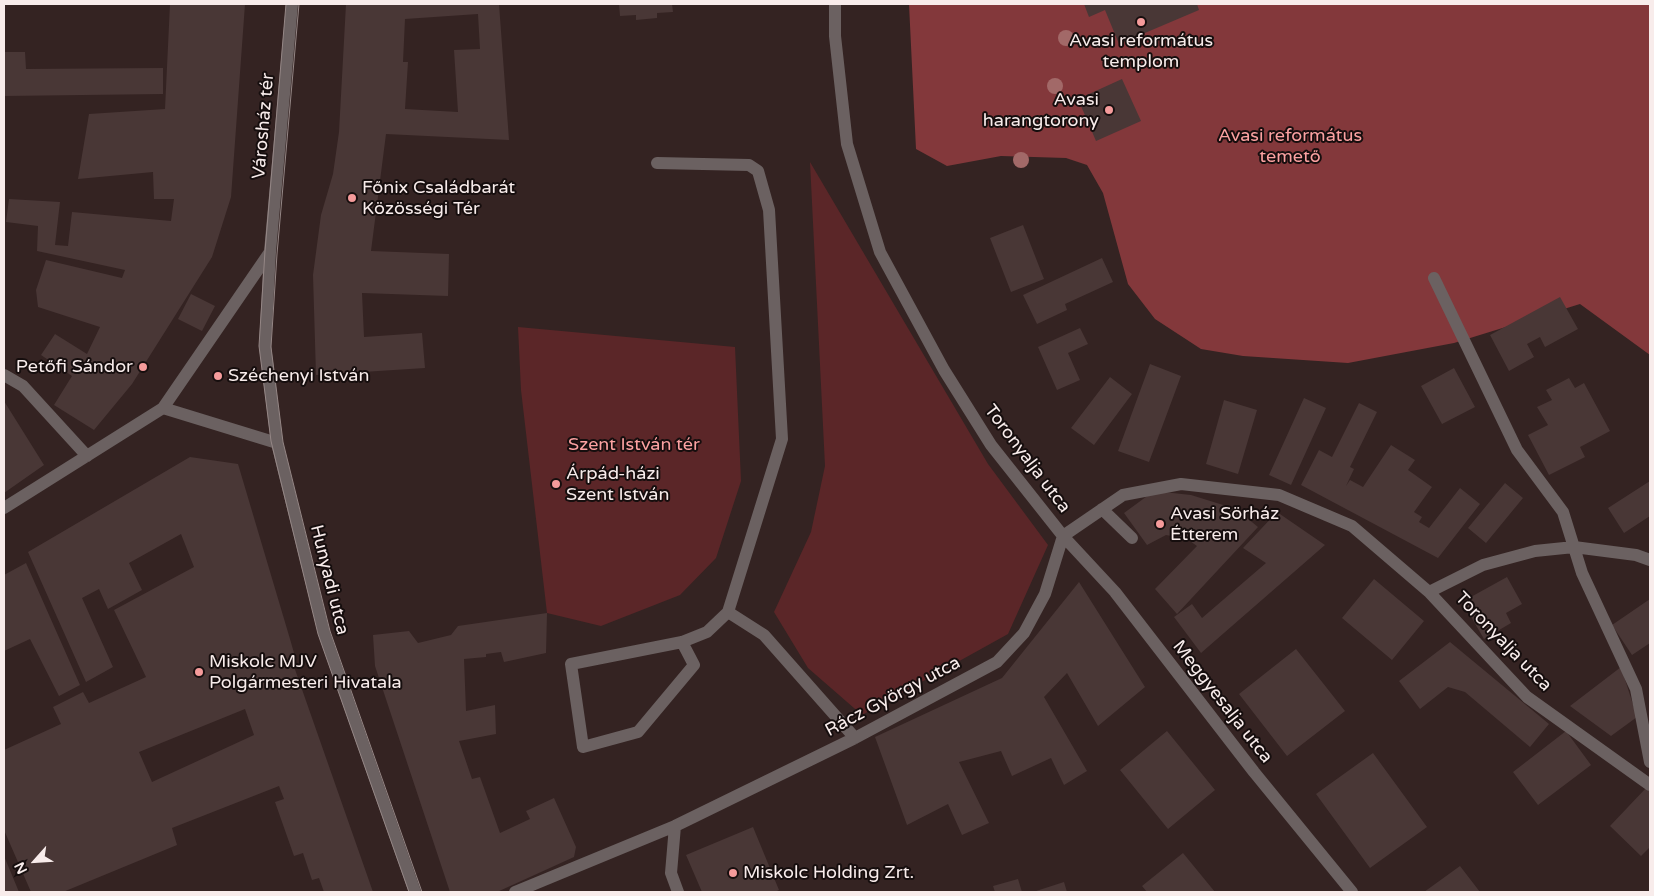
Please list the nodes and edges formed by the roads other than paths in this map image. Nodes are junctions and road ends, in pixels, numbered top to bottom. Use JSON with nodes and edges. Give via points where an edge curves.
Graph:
{"nodes":[{"id":1,"x":292,"y":4,"type":"edge"},
{"id":2,"x":835,"y":4,"type":"edge"},
{"id":3,"x":657,"y":163,"type":"dead end"},
{"id":4,"x":270,"y":252,"type":"junction"},
{"id":5,"x":1434,"y":278,"type":"dead end"},
{"id":6,"x":4,"y":375,"type":"edge"},
{"id":7,"x":163,"y":408,"type":"junction"},
{"id":8,"x":277,"y":443,"type":"junction"},
{"id":9,"x":87,"y":456,"type":"junction"},
{"id":10,"x":4,"y":508,"type":"edge"},
{"id":11,"x":1102,"y":509,"type":"junction"},
{"id":12,"x":1063,"y":536,"type":"junction"},
{"id":13,"x":1132,"y":538,"type":"dead end"},
{"id":14,"x":1574,"y":547,"type":"junction"},
{"id":15,"x":1650,"y":560,"type":"edge"},
{"id":16,"x":1429,"y":592,"type":"junction"},
{"id":17,"x":728,"y":612,"type":"junction"},
{"id":18,"x":682,"y":642,"type":"junction"},
{"id":19,"x":855,"y":738,"type":"junction"},
{"id":20,"x":1650,"y":762,"type":"edge"},
{"id":21,"x":1650,"y":785,"type":"edge"},
{"id":22,"x":675,"y":826,"type":"junction"},
{"id":23,"x":415,"y":892,"type":"edge"},
{"id":24,"x":515,"y":892,"type":"edge"},
{"id":25,"x":678,"y":892,"type":"edge"},
{"id":26,"x":1352,"y":892,"type":"edge"}],
"edges":[{"from":1,"to":4,"type":"street","name":"Városház tér"},
{"from":2,"to":12,"type":"street","name":"Toronyalja utca","via":[[835,36],[847,144],[880,252],[938,358],[991,445]]},
{"from":3,"to":17,"type":"street","via":[[749,165],[758,171],[770,210],[782,439]]},
{"from":4,"to":7,"type":"street","name":"Városház tér"},
{"from":4,"to":8,"type":"street","name":"Városház tér","via":[[265,346]]},
{"from":5,"to":14,"type":"street","via":[[1517,450],[1563,512]]},
{"from":6,"to":9,"type":"street","via":[[23,386]]},
{"from":7,"to":8,"type":"street"},
{"from":7,"to":9,"type":"street","name":"Városház tér"},
{"from":8,"to":23,"type":"street","name":"Hunyadi utca","via":[[324,633]]},
{"from":9,"to":10,"type":"street","name":"Városház tér"},
{"from":11,"to":12,"type":"street","name":"Toronyalja utca"},
{"from":11,"to":13,"type":"street"},
{"from":11,"to":16,"type":"street","name":"Toronyalja utca","via":[[1123,494],[1181,484],[1279,495],[1352,526]]},
{"from":12,"to":19,"type":"street","name":"Rácz György utca","via":[[1040,602],[1024,633],[997,662]]},
{"from":12,"to":26,"type":"street","name":"Meggyesalja utca","via":[[1115,592],[1254,772]]},
{"from":14,"to":15,"type":"street","name":"Toronyalja utca","via":[[1636,555]]},
{"from":14,"to":16,"type":"street","name":"Toronyalja utca","via":[[1535,551],[1483,564]]},
{"from":14,"to":20,"type":"street","via":[[1582,573],[1636,689]]},
{"from":16,"to":21,"type":"street","name":"Toronyalja utca","via":[[1527,697]]},
{"from":17,"to":18,"type":"street","via":[[706,632]]},
{"from":17,"to":19,"type":"street","via":[[764,635]]},
{"from":18,"to":18,"type":"street","via":[[571,664],[583,747],[638,732],[694,665]]},
{"from":19,"to":22,"type":"street","name":"Rácz György utca"},
{"from":22,"to":24,"type":"street","name":"Rácz György utca"},
{"from":22,"to":25,"type":"street","via":[[671,873]]}]}
